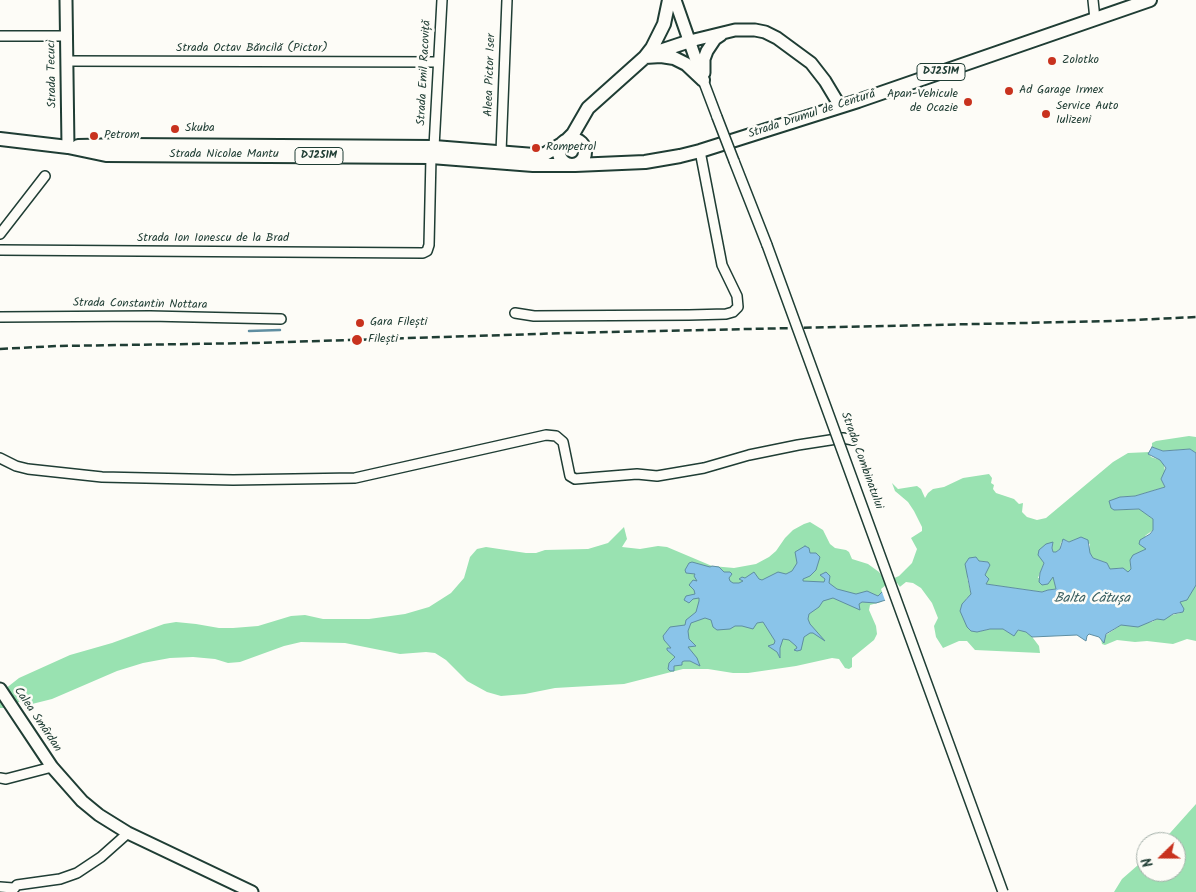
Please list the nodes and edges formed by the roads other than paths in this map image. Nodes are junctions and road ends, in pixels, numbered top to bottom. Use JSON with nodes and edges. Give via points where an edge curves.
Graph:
{"nodes":[{"id":1,"x":66,"y":0,"type":"edge"},
{"id":2,"x":442,"y":0,"type":"edge"},
{"id":3,"x":507,"y":0,"type":"edge"},
{"id":4,"x":668,"y":0,"type":"edge"},
{"id":5,"x":675,"y":0,"type":"edge"},
{"id":6,"x":1092,"y":0,"type":"edge"},
{"id":7,"x":1150,"y":0,"type":"edge"},
{"id":8,"x":1095,"y":19,"type":"junction"},
{"id":9,"x":725,"y":32,"type":"junction"},
{"id":10,"x":0,"y":36,"type":"edge"},
{"id":11,"x":66,"y":36,"type":"junction"},
{"id":12,"x":690,"y":41,"type":"junction"},
{"id":13,"x":645,"y":57,"type":"junction"},
{"id":14,"x":67,"y":61,"type":"junction"},
{"id":15,"x":438,"y":62,"type":"junction"},
{"id":16,"x":703,"y":80,"type":"junction"},
{"id":17,"x":593,"y":103,"type":"junction"},
{"id":18,"x":840,"y":106,"type":"junction"},
{"id":19,"x":0,"y":139,"type":"edge"},
{"id":20,"x":564,"y":142,"type":"junction"},
{"id":21,"x":583,"y":146,"type":"junction"},
{"id":22,"x":68,"y":147,"type":"junction"},
{"id":23,"x":700,"y":151,"type":"junction"},
{"id":24,"x":432,"y":152,"type":"junction"},
{"id":25,"x":500,"y":152,"type":"junction"},
{"id":26,"x":612,"y":164,"type":"junction"},
{"id":27,"x":572,"y":165,"type":"junction"},
{"id":28,"x":45,"y":176,"type":"dead end"},
{"id":29,"x":0,"y":234,"type":"edge"},
{"id":30,"x":0,"y":250,"type":"edge"},
{"id":31,"x":425,"y":253,"type":"joint"},
{"id":32,"x":515,"y":313,"type":"dead end"},
{"id":33,"x":0,"y":317,"type":"edge"},
{"id":34,"x":280,"y":319,"type":"dead end"},
{"id":35,"x":853,"y":440,"type":"dead end"},
{"id":36,"x":0,"y":458,"type":"edge"},
{"id":37,"x":0,"y":689,"type":"edge"},
{"id":38,"x":52,"y":767,"type":"junction"},
{"id":39,"x":0,"y":778,"type":"edge"},
{"id":40,"x":128,"y":833,"type":"junction"},
{"id":41,"x":0,"y":887,"type":"edge"},
{"id":42,"x":12,"y":890,"type":"edge"},
{"id":43,"x":252,"y":892,"type":"edge"},
{"id":44,"x":1003,"y":892,"type":"edge"}],
"edges":[{"from":1,"to":11,"type":"main road","name":"Strada Tecuci"},
{"from":2,"to":15,"type":"street","name":"Strada Emil Racoviță"},
{"from":3,"to":25,"type":"street","name":"Aleea Pictor Iser"},
{"from":4,"to":13,"type":"highway","via":[[661,34]]},
{"from":5,"to":12,"type":"main road","name":"Strada Combinatului"},
{"from":6,"to":8,"type":"street"},
{"from":7,"to":8,"type":"highway","name":"Strada Drumul de Centură","number":"DJ251M"},
{"from":8,"to":18,"type":"highway","name":"Strada Drumul de Centură","number":"DJ251M"},
{"from":9,"to":12,"type":"main road"},
{"from":9,"to":16,"type":"main road","via":[[707,51]]},
{"from":9,"to":18,"type":"main road","via":[[754,30],[777,38],[819,72]]},
{"from":10,"to":11,"type":"street"},
{"from":11,"to":14,"type":"main road","name":"Strada Tecuci"},
{"from":12,"to":13,"type":"highway"},
{"from":12,"to":16,"type":"main road","name":"Strada Combinatului"},
{"from":13,"to":16,"type":"highway","via":[[674,58]]},
{"from":13,"to":17,"type":"highway"},
{"from":14,"to":15,"type":"street","name":"Strada Octav Băncilă (Pictor)"},
{"from":14,"to":22,"type":"main road","name":"Strada Tecuci"},
{"from":15,"to":24,"type":"street","name":"Strada Emil Racoviță"},
{"from":16,"to":44,"type":"street","name":"Strada Combinatului","bridge":true,"via":[[767,245]]},
{"from":17,"to":20,"type":"highway"},
{"from":17,"to":21,"type":"highway","via":[[585,123]]},
{"from":18,"to":23,"type":"highway","name":"Strada Drumul de Centură","number":"DJ251M"},
{"from":19,"to":22,"type":"highway","number":"DJ251M"},
{"from":20,"to":21,"type":"highway","via":[[575,140]]},
{"from":20,"to":25,"type":"highway","number":"DJ251M","via":[[545,154]]},
{"from":20,"to":27,"type":"highway","via":[[560,156],[565,164]]},
{"from":21,"to":26,"type":"highway","via":[[592,156]]},
{"from":21,"to":27,"type":"highway","via":[[582,161]]},
{"from":22,"to":24,"type":"highway","number":"DJ251M","via":[[126,145]]},
{"from":23,"to":26,"type":"highway","name":"Strada Drumul de Centură","number":"DJ251M","via":[[662,160]]},
{"from":23,"to":32,"type":"street","via":[[722,265],[737,296],[738,307],[733,312],[688,316],[534,316]]},
{"from":24,"to":25,"type":"highway","number":"DJ251M"},
{"from":24,"to":27,"type":"highway","number":"DJ251M","via":[[534,165]]},
{"from":24,"to":31,"type":"street","name":"Strada Emil Racoviță","via":[[429,245]]},
{"from":26,"to":27,"type":"highway","name":"Strada Drumul de Centură","number":"DJ251M"},
{"from":28,"to":29,"type":"street"},
{"from":30,"to":31,"type":"street","name":"Strada Ion Ionescu de la Brad"},
{"from":33,"to":34,"type":"street","name":"Strada Constantin Nottara"},
{"from":35,"to":36,"type":"street","via":[[843,438],[798,445],[657,476],[637,474],[575,479],[570,476],[563,442],[556,436],[546,435],[355,478],[102,477],[28,469]]},
{"from":37,"to":38,"type":"main road","name":"Calea Smârdan"},
{"from":38,"to":39,"type":"street"},
{"from":38,"to":40,"type":"main road","name":"Calea Smârdan","via":[[82,801]]},
{"from":40,"to":42,"type":"street","via":[[102,857],[77,873],[60,879],[17,885]]},
{"from":40,"to":43,"type":"main road","name":"Calea Smârdan"},
{"from":41,"to":42,"type":"street"}]}
